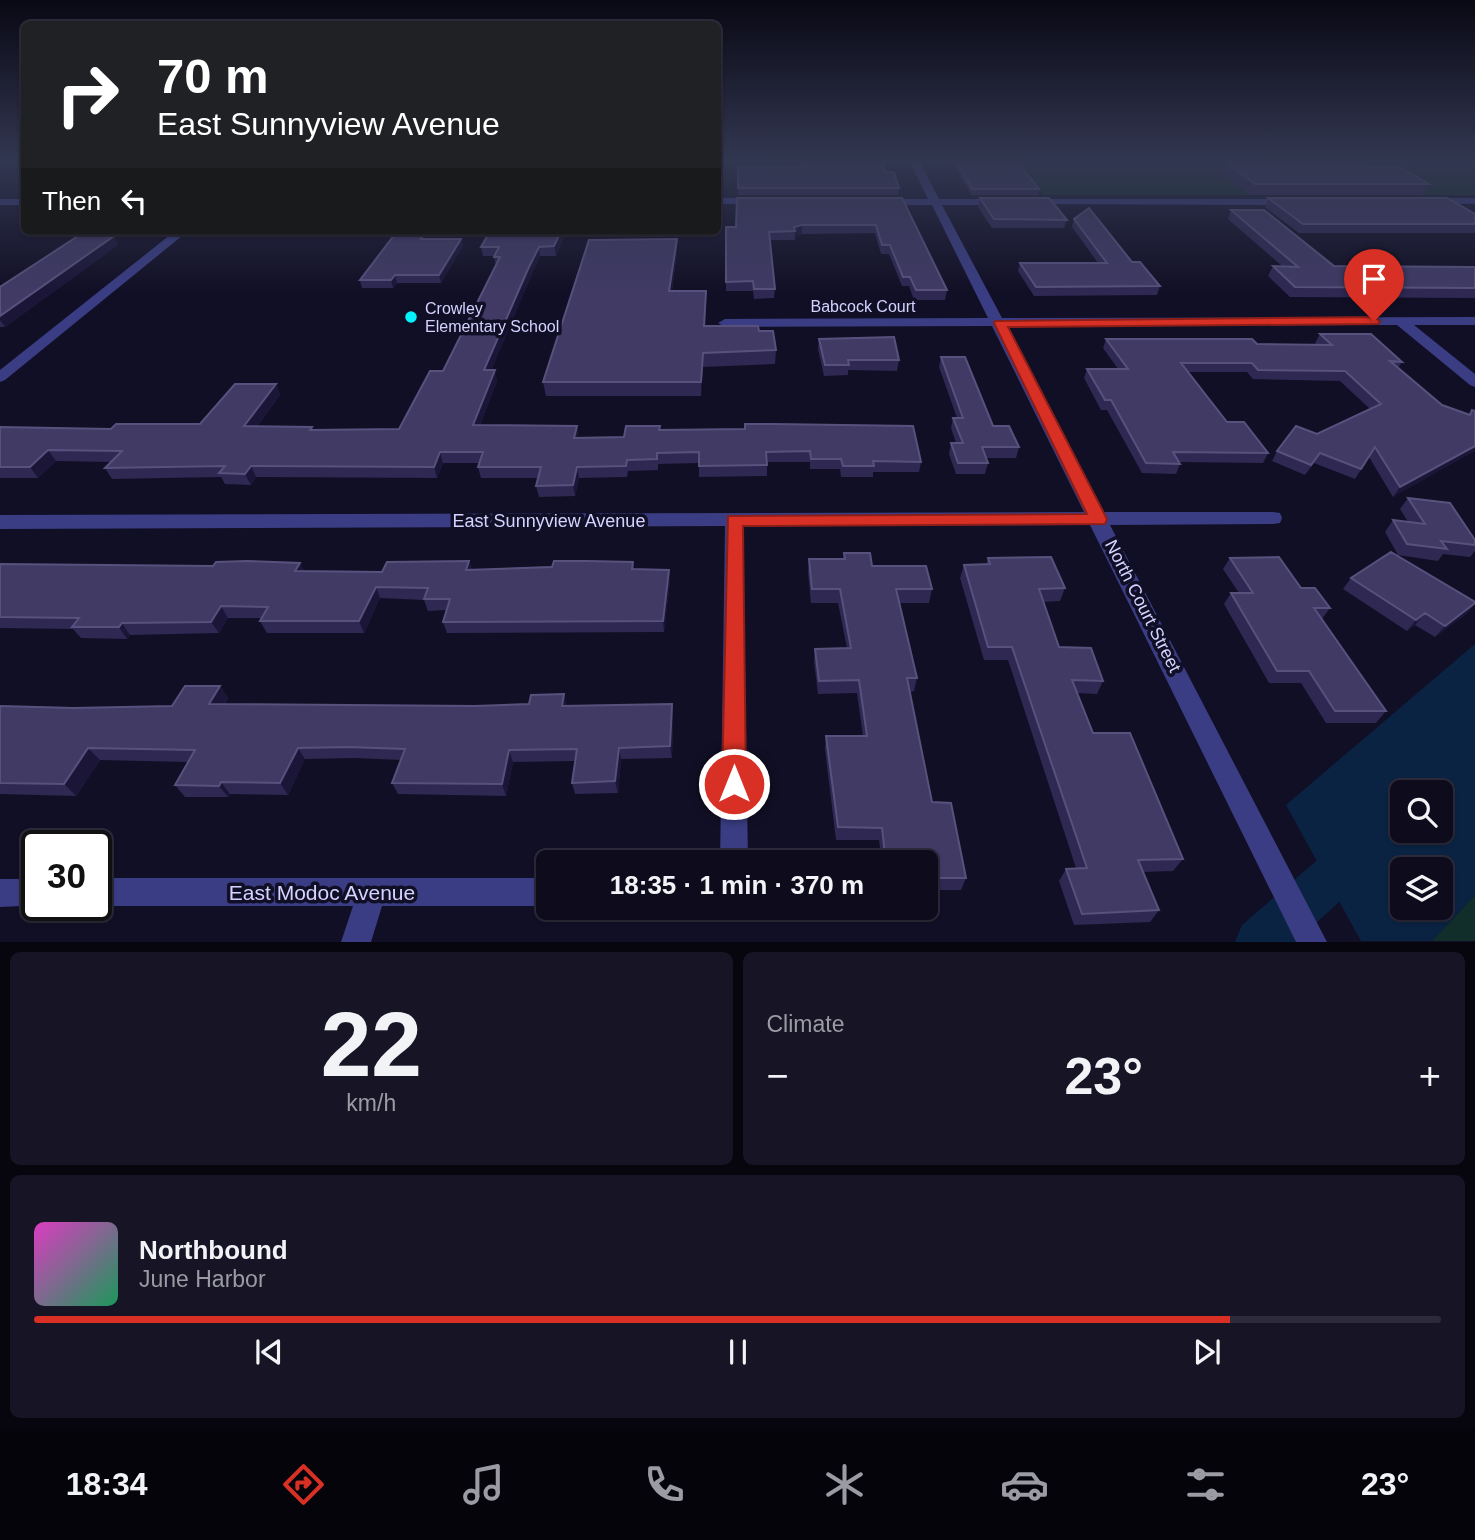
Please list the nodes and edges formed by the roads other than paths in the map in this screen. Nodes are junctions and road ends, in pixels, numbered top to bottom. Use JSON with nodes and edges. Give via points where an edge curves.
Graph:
{"nodes":[{"id":1,"x":937,"y":204,"type":"edge"},
{"id":2,"x":177,"y":235,"type":"edge"},
{"id":3,"x":1400,"y":321,"type":"junction"},
{"id":4,"x":1475,"y":321,"type":"edge"},
{"id":5,"x":725,"y":323,"type":"edge"},
{"id":6,"x":1000,"y":323,"type":"junction"},
{"id":7,"x":0,"y":377,"type":"edge"},
{"id":8,"x":1475,"y":382,"type":"edge"},
{"id":9,"x":1273,"y":518,"type":"dead end"},
{"id":10,"x":1098,"y":519,"type":"junction"},
{"id":11,"x":734,"y":521,"type":"junction"},
{"id":12,"x":0,"y":522,"type":"edge"},
{"id":13,"x":734,"y":850,"type":"edge"},
{"id":14,"x":112,"y":892,"type":"edge"},
{"id":15,"x":372,"y":892,"type":"junction"},
{"id":16,"x":536,"y":892,"type":"edge"},
{"id":17,"x":0,"y":893,"type":"edge"},
{"id":18,"x":21,"y":893,"type":"edge"},
{"id":19,"x":356,"y":942,"type":"edge"},
{"id":20,"x":1312,"y":942,"type":"edge"}],
"edges":[{"from":1,"to":6,"type":"street","name":"North Court Street"},
{"from":2,"to":7,"type":"street"},
{"from":3,"to":4,"type":"street","name":"Babcock Court"},
{"from":3,"to":6,"type":"street","name":"Babcock Court"},
{"from":3,"to":8,"type":"street"},
{"from":5,"to":6,"type":"street","name":"Babcock Court"},
{"from":6,"to":10,"type":"street","name":"North Court Street"},
{"from":9,"to":10,"type":"street","name":"East Sunnyview Avenue"},
{"from":10,"to":11,"type":"street","name":"East Sunnyview Avenue"},
{"from":10,"to":20,"type":"street","name":"North Court Street"},
{"from":11,"to":12,"type":"street","name":"East Sunnyview Avenue"},
{"from":11,"to":13,"type":"street"},
{"from":14,"to":15,"type":"street","name":"East Modoc Avenue"},
{"from":15,"to":16,"type":"street","name":"East Modoc Avenue"},
{"from":15,"to":19,"type":"street"},
{"from":17,"to":18,"type":"street"}]}
